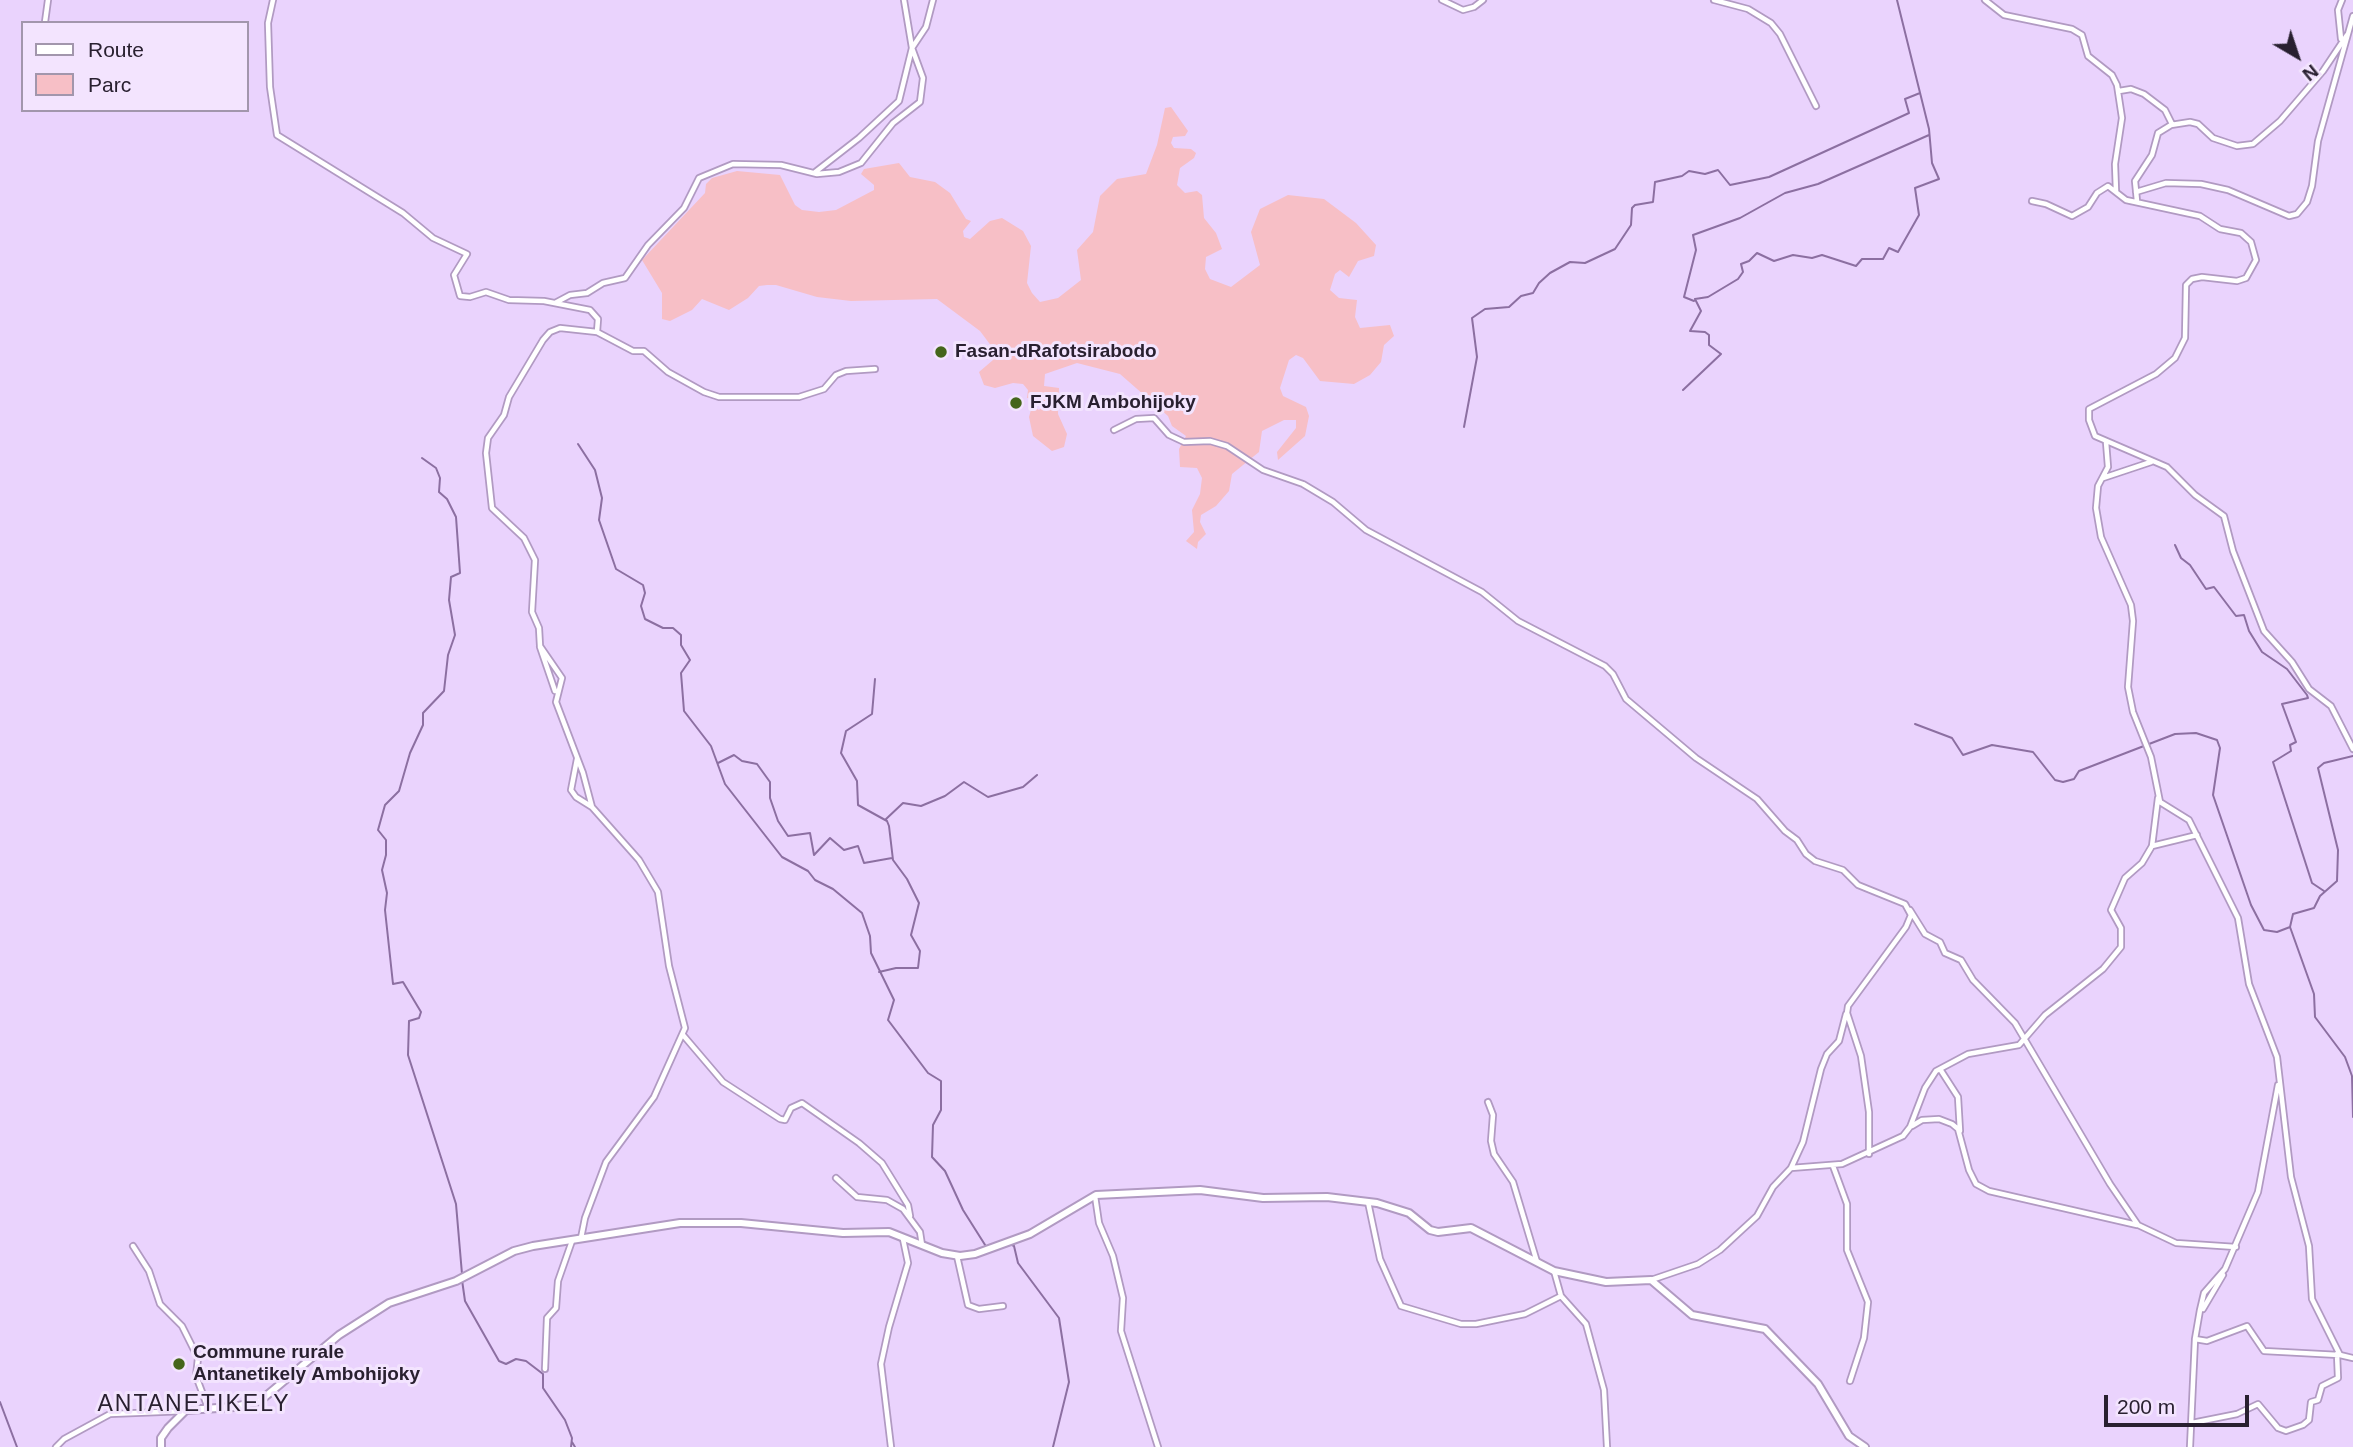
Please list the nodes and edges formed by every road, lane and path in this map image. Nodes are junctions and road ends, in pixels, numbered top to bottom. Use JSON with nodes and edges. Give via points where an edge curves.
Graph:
{"nodes":[{"id":1,"x":48,"y":0,"type":"edge"},
{"id":2,"x":273,"y":0,"type":"edge"},
{"id":3,"x":904,"y":0,"type":"edge"},
{"id":4,"x":933,"y":0,"type":"edge"},
{"id":5,"x":1442,"y":0,"type":"edge"},
{"id":6,"x":1483,"y":0,"type":"edge"},
{"id":7,"x":1714,"y":0,"type":"edge"},
{"id":8,"x":1985,"y":0,"type":"edge"},
{"id":9,"x":2342,"y":0,"type":"edge"},
{"id":10,"x":2353,"y":16,"type":"edge"},
{"id":11,"x":45,"y":21,"type":"edge"},
{"id":12,"x":2347,"y":35,"type":"junction"},
{"id":13,"x":2341,"y":40,"type":"junction"},
{"id":14,"x":912,"y":48,"type":"junction"},
{"id":15,"x":2119,"y":91,"type":"junction"},
{"id":16,"x":1816,"y":106,"type":"dead end"},
{"id":17,"x":2172,"y":124,"type":"junction"},
{"id":18,"x":814,"y":173,"type":"junction"},
{"id":19,"x":2116,"y":191,"type":"junction"},
{"id":20,"x":2136,"y":192,"type":"junction"},
{"id":21,"x":2032,"y":201,"type":"dead end"},
{"id":22,"x":2137,"y":201,"type":"junction"},
{"id":23,"x":555,"y":304,"type":"junction"},
{"id":24,"x":597,"y":332,"type":"junction"},
{"id":25,"x":875,"y":369,"type":"dead end"},
{"id":26,"x":1114,"y":430,"type":"dead end"},
{"id":27,"x":2106,"y":442,"type":"junction"},
{"id":28,"x":2152,"y":462,"type":"junction"},
{"id":29,"x":2102,"y":478,"type":"junction"},
{"id":30,"x":540,"y":646,"type":"junction"},
{"id":31,"x":556,"y":693,"type":"junction"},
{"id":32,"x":2353,"y":749,"type":"edge"},
{"id":33,"x":577,"y":758,"type":"junction"},
{"id":34,"x":2158,"y":797,"type":"junction"},
{"id":35,"x":592,"y":807,"type":"junction"},
{"id":36,"x":2197,"y":835,"type":"junction"},
{"id":37,"x":2152,"y":846,"type":"junction"},
{"id":38,"x":1910,"y":909,"type":"junction"},
{"id":39,"x":1847,"y":1013,"type":"junction"},
{"id":40,"x":683,"y":1035,"type":"junction"},
{"id":41,"x":2024,"y":1037,"type":"junction"},
{"id":42,"x":1940,"y":1069,"type":"junction"},
{"id":43,"x":2279,"y":1083,"type":"junction"},
{"id":44,"x":1488,"y":1102,"type":"dead end"},
{"id":45,"x":1910,"y":1127,"type":"junction"},
{"id":46,"x":1959,"y":1135,"type":"junction"},
{"id":47,"x":1869,"y":1154,"type":"junction"},
{"id":48,"x":1833,"y":1166,"type":"junction"},
{"id":49,"x":1791,"y":1168,"type":"junction"},
{"id":50,"x":836,"y":1178,"type":"dead end"},
{"id":51,"x":1095,"y":1195,"type":"junction"},
{"id":52,"x":1368,"y":1202,"type":"junction"},
{"id":53,"x":910,"y":1216,"type":"junction"},
{"id":54,"x":2138,"y":1225,"type":"junction"},
{"id":55,"x":581,"y":1239,"type":"junction"},
{"id":56,"x":903,"y":1239,"type":"junction"},
{"id":57,"x":572,"y":1241,"type":"junction"},
{"id":58,"x":922,"y":1245,"type":"junction"},
{"id":59,"x":133,"y":1246,"type":"dead end"},
{"id":60,"x":2236,"y":1247,"type":"junction"},
{"id":61,"x":957,"y":1255,"type":"junction"},
{"id":62,"x":1537,"y":1263,"type":"junction"},
{"id":63,"x":1554,"y":1271,"type":"junction"},
{"id":64,"x":1651,"y":1280,"type":"junction"},
{"id":65,"x":1561,"y":1296,"type":"junction"},
{"id":66,"x":1003,"y":1306,"type":"dead end"},
{"id":67,"x":2195,"y":1339,"type":"junction"},
{"id":68,"x":2339,"y":1354,"type":"junction"},
{"id":69,"x":2353,"y":1358,"type":"edge"},
{"id":70,"x":545,"y":1369,"type":"dead end"},
{"id":71,"x":1850,"y":1381,"type":"dead end"},
{"id":72,"x":209,"y":1409,"type":"junction"},
{"id":73,"x":186,"y":1410,"type":"junction"},
{"id":74,"x":2192,"y":1423,"type":"junction"},
{"id":75,"x":56,"y":1447,"type":"edge"},
{"id":76,"x":160,"y":1447,"type":"edge"},
{"id":77,"x":891,"y":1447,"type":"edge"},
{"id":78,"x":1158,"y":1447,"type":"edge"},
{"id":79,"x":1607,"y":1447,"type":"edge"},
{"id":80,"x":1864,"y":1447,"type":"edge"},
{"id":81,"x":2190,"y":1447,"type":"edge"}],
"edges":[{"from":1,"to":11,"type":"street"},
{"from":2,"to":23,"type":"street","via":[[268,23],[277,135],[403,213],[433,238],[467,254],[454,275],[460,296],[486,292],[521,302]]},
{"from":3,"to":14,"type":"street"},
{"from":4,"to":14,"type":"street","via":[[926,27]]},
{"from":5,"to":6,"type":"street","via":[[1463,10]]},
{"from":7,"to":16,"type":"street","via":[[1748,9],[1771,23]]},
{"from":8,"to":15,"type":"street","via":[[2004,15],[2082,35],[2088,56],[2112,75]]},
{"from":9,"to":13,"type":"street","via":[[2338,10]]},
{"from":10,"to":12,"type":"street"},
{"from":12,"to":13,"type":"street"},
{"from":12,"to":20,"type":"street","via":[[2318,141],[2312,186],[2297,214],[2289,216],[2228,190],[2201,184],[2166,183]]},
{"from":13,"to":17,"type":"street","via":[[2323,71],[2280,121],[2253,144],[2237,146],[2213,138],[2190,122]]},
{"from":14,"to":18,"type":"street","via":[[899,101]]},
{"from":14,"to":18,"type":"street","via":[[923,78],[920,102],[892,123],[861,163],[839,172]]},
{"from":15,"to":17,"type":"street","via":[[2144,94],[2165,110]]},
{"from":15,"to":19,"type":"street","via":[[2122,118]]},
{"from":17,"to":20,"type":"street","via":[[2158,133],[2135,181]]},
{"from":18,"to":23,"type":"street","via":[[781,165],[733,164],[699,178],[684,208],[648,245],[625,278]]},
{"from":19,"to":21,"type":"street","via":[[2104,187],[2088,207],[2072,216]]},
{"from":19,"to":22,"type":"street","via":[[2126,200]]},
{"from":20,"to":22,"type":"street"},
{"from":22,"to":27,"type":"street","via":[[2200,216],[2220,229],[2241,233],[2251,242],[2256,260],[2246,278],[2203,277],[2186,285],[2185,338],[2175,358],[2156,374],[2089,409],[2095,436]]},
{"from":23,"to":24,"type":"street","via":[[595,313]]},
{"from":24,"to":25,"type":"street","via":[[633,351],[644,351],[668,372],[719,397],[799,397],[824,389],[836,374]]},
{"from":24,"to":30,"type":"street","via":[[560,328],[550,332],[534,352],[487,444],[492,508],[524,538],[536,560],[531,603]]},
{"from":26,"to":38,"type":"street","via":[[1136,419],[1154,418],[1161,429],[1184,442],[1227,446],[1263,470],[1303,484],[1333,502],[1366,530],[1482,592],[1518,621],[1592,657],[1613,674],[1626,699],[1696,758],[1757,799],[1815,861],[1843,870],[1858,885]]},
{"from":27,"to":28,"type":"street"},
{"from":27,"to":29,"type":"street","via":[[2108,467]]},
{"from":28,"to":29,"type":"street"},
{"from":28,"to":32,"type":"street","via":[[2166,467],[2224,516],[2232,551],[2264,631],[2309,689],[2331,706]]},
{"from":29,"to":34,"type":"street","via":[[2096,508],[2102,537],[2131,605],[2128,687],[2158,779]]},
{"from":30,"to":31,"type":"street"},
{"from":30,"to":31,"type":"street","via":[[562,678]]},
{"from":31,"to":33,"type":"street","via":[[561,722]]},
{"from":33,"to":35,"type":"street"},
{"from":33,"to":35,"type":"street","via":[[571,790]]},
{"from":34,"to":36,"type":"street","via":[[2165,808],[2189,820]]},
{"from":34,"to":37,"type":"street"},
{"from":35,"to":40,"type":"street","via":[[639,860],[659,892]]},
{"from":36,"to":37,"type":"street"},
{"from":36,"to":43,"type":"street","via":[[2238,918],[2249,984],[2275,1047]]},
{"from":37,"to":41,"type":"street","via":[[2125,878],[2111,910],[2121,928],[2121,947],[2115,957]]},
{"from":38,"to":39,"type":"street","via":[[1906,927],[1857,990]]},
{"from":38,"to":41,"type":"street","via":[[1925,934],[1940,942],[1945,953],[1961,960]]},
{"from":39,"to":47,"type":"street","via":[[1861,1056]]},
{"from":39,"to":49,"type":"street","via":[[1839,1041],[1821,1069],[1803,1142]]},
{"from":40,"to":53,"type":"street","via":[[723,1082],[780,1119],[785,1120],[791,1108],[802,1103],[859,1143],[882,1163]]},
{"from":40,"to":55,"type":"street","via":[[654,1097],[607,1163]]},
{"from":41,"to":42,"type":"street","via":[[2019,1045],[1968,1054]]},
{"from":41,"to":54,"type":"street"},
{"from":42,"to":45,"type":"street","via":[[1925,1088]]},
{"from":42,"to":46,"type":"street","via":[[1958,1097]]},
{"from":43,"to":60,"type":"street","via":[[2258,1192]]},
{"from":43,"to":68,"type":"street","via":[[2291,1177],[2309,1246],[2312,1299]]},
{"from":44,"to":62,"type":"street","via":[[1493,1115],[1490,1141],[1513,1182]]},
{"from":45,"to":46,"type":"street","via":[[1922,1120],[1939,1119],[1952,1124]]},
{"from":45,"to":47,"type":"street","via":[[1903,1136]]},
{"from":46,"to":54,"type":"street","via":[[1969,1170],[1984,1189]]},
{"from":47,"to":48,"type":"street"},
{"from":48,"to":49,"type":"street"},
{"from":48,"to":71,"type":"street","via":[[1847,1203],[1847,1250],[1868,1302],[1864,1338]]},
{"from":49,"to":64,"type":"street","via":[[1773,1187],[1757,1216],[1720,1250],[1682,1272]]},
{"from":50,"to":53,"type":"street","via":[[857,1197],[887,1200]]},
{"from":51,"to":52,"type":"street","via":[[1200,1190]]},
{"from":51,"to":61,"type":"street","via":[[1043,1228]]},
{"from":51,"to":78,"type":"street","via":[[1123,1298],[1121,1331]]},
{"from":52,"to":62,"type":"street","via":[[1409,1213],[1430,1230],[1471,1228]]},
{"from":52,"to":65,"type":"street","via":[[1380,1259],[1401,1306],[1461,1324],[1476,1324],[1525,1314]]},
{"from":53,"to":58,"type":"street"},
{"from":54,"to":60,"type":"street","via":[[2176,1242]]},
{"from":55,"to":56,"type":"street","via":[[692,1223],[889,1232]]},
{"from":55,"to":57,"type":"street"},
{"from":56,"to":58,"type":"street"},
{"from":56,"to":77,"type":"street","via":[[908,1262],[881,1364]]},
{"from":57,"to":70,"type":"street","via":[[558,1281],[556,1308],[547,1318]]},
{"from":57,"to":72,"type":"street","via":[[514,1251],[456,1281],[389,1303],[339,1335],[260,1401]]},
{"from":58,"to":61,"type":"street"},
{"from":59,"to":72,"type":"street","via":[[149,1271],[160,1304],[183,1326],[198,1358],[196,1376]]},
{"from":60,"to":67,"type":"street","via":[[2223,1274],[2204,1293]]},
{"from":61,"to":66,"type":"street","via":[[968,1305],[979,1309]]},
{"from":62,"to":63,"type":"street"},
{"from":63,"to":64,"type":"street","via":[[1606,1282]]},
{"from":63,"to":65,"type":"street"},
{"from":64,"to":80,"type":"street","via":[[1692,1315],[1765,1329],[1818,1384],[1849,1436]]},
{"from":65,"to":79,"type":"street","via":[[1586,1324],[1604,1390]]},
{"from":67,"to":68,"type":"street","via":[[2207,1340],[2247,1326],[2264,1351]]},
{"from":67,"to":74,"type":"street"},
{"from":68,"to":69,"type":"street"},
{"from":68,"to":74,"type":"street","via":[[2338,1378],[2322,1386],[2303,1425],[2278,1428],[2258,1404],[2237,1414]]},
{"from":72,"to":73,"type":"street"},
{"from":73,"to":75,"type":"street","via":[[110,1414]]},
{"from":73,"to":76,"type":"street","via":[[168,1428]]},
{"from":74,"to":81,"type":"street"}]}
